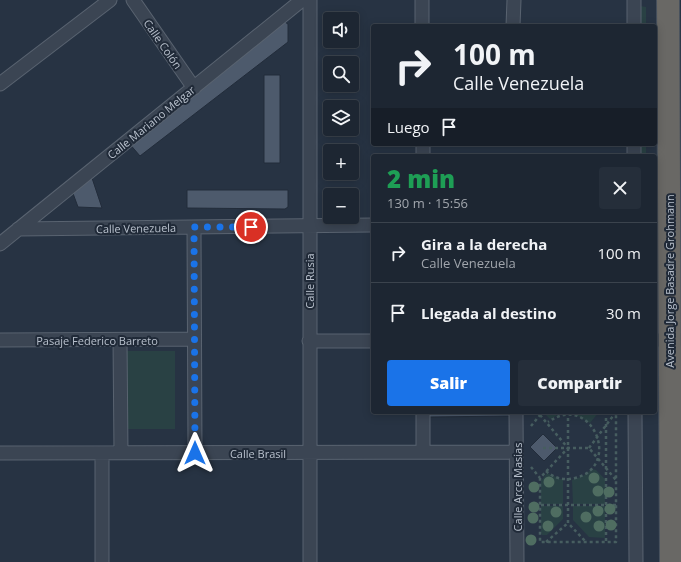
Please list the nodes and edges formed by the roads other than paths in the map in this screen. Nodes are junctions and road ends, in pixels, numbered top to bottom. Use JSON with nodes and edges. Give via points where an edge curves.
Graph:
{"nodes":[{"id":1,"x":110,"y":0,"type":"edge"},
{"id":2,"x":133,"y":0,"type":"edge"},
{"id":3,"x":302,"y":0,"type":"edge"},
{"id":4,"x":310,"y":0,"type":"edge"},
{"id":5,"x":422,"y":0,"type":"edge"},
{"id":6,"x":514,"y":0,"type":"edge"},
{"id":7,"x":634,"y":0,"type":"edge"},
{"id":8,"x":668,"y":0,"type":"edge"},
{"id":9,"x":422,"y":24,"type":"edge"},
{"id":10,"x":513,"y":24,"type":"edge"},
{"id":11,"x":634,"y":24,"type":"edge"},
{"id":12,"x":0,"y":84,"type":"edge"},
{"id":13,"x":194,"y":88,"type":"junction"},
{"id":14,"x":308,"y":226,"type":"junction"},
{"id":15,"x":371,"y":226,"type":"edge"},
{"id":16,"x":194,"y":227,"type":"junction"},
{"id":17,"x":18,"y":229,"type":"junction"},
{"id":18,"x":0,"y":244,"type":"edge"},
{"id":19,"x":0,"y":340,"type":"edge"},
{"id":20,"x":120,"y":340,"type":"junction"},
{"id":21,"x":194,"y":340,"type":"junction"},
{"id":22,"x":669,"y":340,"type":"edge"},
{"id":23,"x":309,"y":341,"type":"junction"},
{"id":24,"x":371,"y":341,"type":"edge"},
{"id":25,"x":423,"y":414,"type":"edge"},
{"id":26,"x":516,"y":414,"type":"edge"},
{"id":27,"x":635,"y":414,"type":"edge"},
{"id":28,"x":309,"y":452,"type":"junction"},
{"id":29,"x":423,"y":452,"type":"junction"},
{"id":30,"x":516,"y":452,"type":"junction"},
{"id":31,"x":0,"y":453,"type":"edge"},
{"id":32,"x":102,"y":453,"type":"junction"},
{"id":33,"x":121,"y":453,"type":"junction"},
{"id":34,"x":195,"y":453,"type":"junction"},
{"id":35,"x":102,"y":562,"type":"edge"},
{"id":36,"x":310,"y":562,"type":"edge"},
{"id":37,"x":517,"y":562,"type":"edge"},
{"id":38,"x":636,"y":562,"type":"edge"},
{"id":39,"x":671,"y":562,"type":"edge"}],
"edges":[{"from":1,"to":12,"type":"street"},
{"from":2,"to":13,"type":"street","name":"Calle Colón"},
{"from":3,"to":13,"type":"street","name":"Calle Mariano Melgar"},
{"from":4,"to":14,"type":"street","name":"Calle Rusia"},
{"from":5,"to":9,"type":"street"},
{"from":6,"to":10,"type":"street"},
{"from":7,"to":11,"type":"street"},
{"from":8,"to":22,"type":"highway","name":"Avenida Jorge Basadre Grohmann"},
{"from":13,"to":17,"type":"street","name":"Calle Mariano Melgar"},
{"from":14,"to":15,"type":"street","name":"Calle Venezuela"},
{"from":14,"to":16,"type":"street","name":"Calle Venezuela"},
{"from":14,"to":23,"type":"street","name":"Calle Rusia"},
{"from":16,"to":17,"type":"street","name":"Calle Venezuela"},
{"from":16,"to":21,"type":"street"},
{"from":17,"to":18,"type":"street","name":"Calle Mariano Melgar"},
{"from":19,"to":20,"type":"street","name":"Pasaje Federico Barreto"},
{"from":20,"to":21,"type":"street","name":"Pasaje Federico Barreto"},
{"from":20,"to":33,"type":"street"},
{"from":21,"to":34,"type":"street"},
{"from":22,"to":39,"type":"highway","name":"Avenida Jorge Basadre Grohmann"},
{"from":23,"to":24,"type":"street"},
{"from":23,"to":28,"type":"street","name":"Calle Rusia"},
{"from":25,"to":29,"type":"street"},
{"from":26,"to":30,"type":"street","name":"Calle Arce Masias"},
{"from":27,"to":38,"type":"street"},
{"from":28,"to":29,"type":"street","name":"Calle Brasil"},
{"from":28,"to":34,"type":"street","name":"Calle Brasil"},
{"from":28,"to":36,"type":"street","name":"Calle Rusia"},
{"from":29,"to":30,"type":"street","name":"Calle Brasil"},
{"from":30,"to":37,"type":"street","name":"Calle Arce Masias"},
{"from":31,"to":32,"type":"street","name":"Calle Brasil"},
{"from":32,"to":33,"type":"street","name":"Calle Brasil"},
{"from":32,"to":35,"type":"street"},
{"from":33,"to":34,"type":"street","name":"Calle Brasil"}]}
